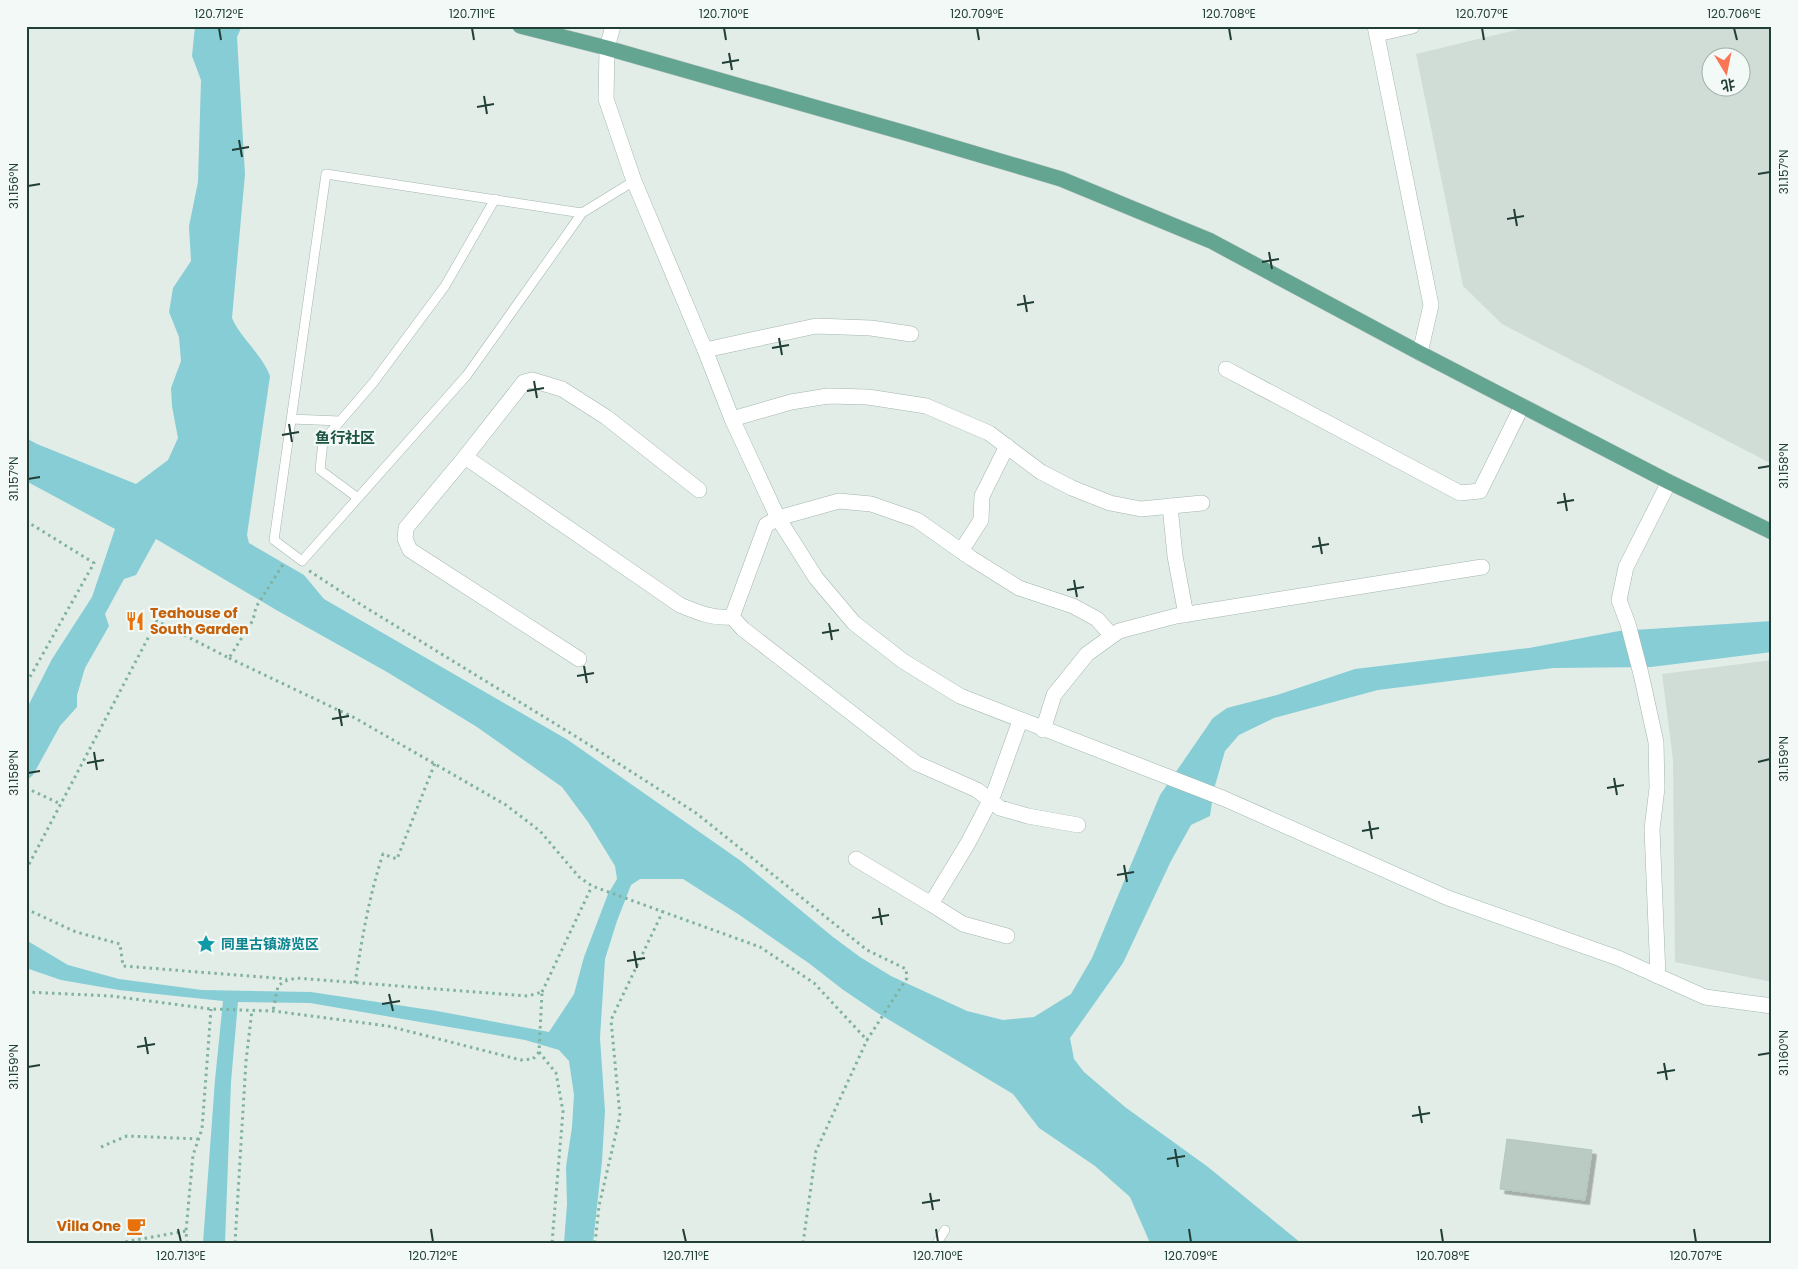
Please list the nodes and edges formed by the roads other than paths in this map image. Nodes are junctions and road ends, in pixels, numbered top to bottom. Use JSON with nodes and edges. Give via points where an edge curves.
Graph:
{"nodes":[{"id":1,"x":520,"y":26,"type":"edge"},
{"id":2,"x":613,"y":26,"type":"edge"},
{"id":3,"x":1412,"y":26,"type":"edge"},
{"id":4,"x":1376,"y":30,"type":"edge"},
{"id":5,"x":607,"y":48,"type":"junction"},
{"id":6,"x":634,"y":181,"type":"junction"},
{"id":7,"x":495,"y":199,"type":"junction"},
{"id":8,"x":582,"y":213,"type":"junction"},
{"id":9,"x":911,"y":334,"type":"dead end"},
{"id":10,"x":705,"y":350,"type":"junction"},
{"id":11,"x":1420,"y":353,"type":"junction"},
{"id":12,"x":1226,"y":369,"type":"dead end"},
{"id":13,"x":1522,"y":406,"type":"junction"},
{"id":14,"x":291,"y":419,"type":"junction"},
{"id":15,"x":732,"y":419,"type":"junction"},
{"id":16,"x":340,"y":421,"type":"junction"},
{"id":17,"x":1007,"y":446,"type":"junction"},
{"id":18,"x":466,"y":457,"type":"junction"},
{"id":19,"x":1668,"y":482,"type":"junction"},
{"id":20,"x":699,"y":490,"type":"dead end"},
{"id":21,"x":358,"y":498,"type":"junction"},
{"id":22,"x":1202,"y":503,"type":"dead end"},
{"id":23,"x":1170,"y":506,"type":"junction"},
{"id":24,"x":778,"y":518,"type":"junction"},
{"id":25,"x":1772,"y":532,"type":"edge"},
{"id":26,"x":961,"y":551,"type":"junction"},
{"id":27,"x":1482,"y":567,"type":"dead end"},
{"id":28,"x":1186,"y":615,"type":"junction"},
{"id":29,"x":732,"y":618,"type":"junction"},
{"id":30,"x":1112,"y":636,"type":"junction"},
{"id":31,"x":579,"y":659,"type":"dead end"},
{"id":32,"x":1020,"y":720,"type":"junction"},
{"id":33,"x":1043,"y":730,"type":"junction"},
{"id":34,"x":990,"y":800,"type":"junction"},
{"id":35,"x":1078,"y":825,"type":"dead end"},
{"id":36,"x":856,"y":859,"type":"dead end"},
{"id":37,"x":931,"y":904,"type":"junction"},
{"id":38,"x":1007,"y":936,"type":"dead end"},
{"id":39,"x":1658,"y":976,"type":"junction"},
{"id":40,"x":1772,"y":1006,"type":"edge"},
{"id":41,"x":945,"y":1230,"type":"dead end"},
{"id":42,"x":937,"y":1243,"type":"edge"}],
"edges":[{"from":1,"to":5,"type":"main road"},
{"from":2,"to":5,"type":"street"},
{"from":3,"to":4,"type":"street"},
{"from":4,"to":11,"type":"street","via":[[1431,305]]},
{"from":5,"to":6,"type":"street","via":[[606,99]]},
{"from":5,"to":11,"type":"main road","via":[[1061,180],[1211,241]]},
{"from":6,"to":8,"type":"lane"},
{"from":6,"to":10,"type":"street"},
{"from":7,"to":8,"type":"lane"},
{"from":7,"to":14,"type":"lane","via":[[326,174]]},
{"from":7,"to":16,"type":"lane","via":[[445,286],[373,383]]},
{"from":8,"to":21,"type":"lane","via":[[467,375]]},
{"from":9,"to":10,"type":"street","via":[[871,328],[816,326]]},
{"from":10,"to":15,"type":"street"},
{"from":11,"to":13,"type":"main road"},
{"from":12,"to":13,"type":"street","via":[[1460,493],[1480,491]]},
{"from":13,"to":19,"type":"main road"},
{"from":14,"to":16,"type":"lane"},
{"from":14,"to":21,"type":"lane","via":[[274,540],[302,560]]},
{"from":15,"to":17,"type":"street","via":[[791,402],[828,396],[868,397],[926,406],[989,433]]},
{"from":15,"to":24,"type":"street"},
{"from":16,"to":21,"type":"lane","via":[[323,441],[320,470]]},
{"from":17,"to":23,"type":"street","via":[[1041,472],[1110,503],[1141,509]]},
{"from":17,"to":26,"type":"street","via":[[982,496],[981,520]]},
{"from":18,"to":20,"type":"street","via":[[524,382],[532,380],[562,388],[606,417]]},
{"from":18,"to":29,"type":"street","via":[[680,605],[703,614]]},
{"from":18,"to":31,"type":"street","via":[[406,528],[405,538],[410,550]]},
{"from":19,"to":25,"type":"main road"},
{"from":19,"to":39,"type":"street","via":[[1626,567],[1619,600],[1628,624],[1656,742],[1657,788],[1652,829]]},
{"from":22,"to":23,"type":"street"},
{"from":23,"to":28,"type":"street"},
{"from":24,"to":26,"type":"street","via":[[839,501],[871,504],[917,520]]},
{"from":24,"to":29,"type":"street","via":[[766,525]]},
{"from":24,"to":32,"type":"street","via":[[816,578],[854,623],[903,661],[960,696]]},
{"from":26,"to":30,"type":"street","via":[[1019,588],[1073,606],[1097,619]]},
{"from":27,"to":28,"type":"street"},
{"from":28,"to":30,"type":"street","via":[[1118,631]]},
{"from":29,"to":34,"type":"street","via":[[916,763],[977,790]]},
{"from":30,"to":33,"type":"street","via":[[1087,654],[1054,695]]},
{"from":32,"to":33,"type":"street"},
{"from":32,"to":34,"type":"street"},
{"from":33,"to":39,"type":"street","via":[[1225,799],[1448,898],[1618,958]]},
{"from":34,"to":35,"type":"street","via":[[1000,808],[1028,816]]},
{"from":34,"to":37,"type":"street"},
{"from":36,"to":37,"type":"street"},
{"from":37,"to":38,"type":"street","via":[[963,924]]},
{"from":39,"to":40,"type":"street","via":[[1705,997]]},
{"from":41,"to":42,"type":"lane"}]}
